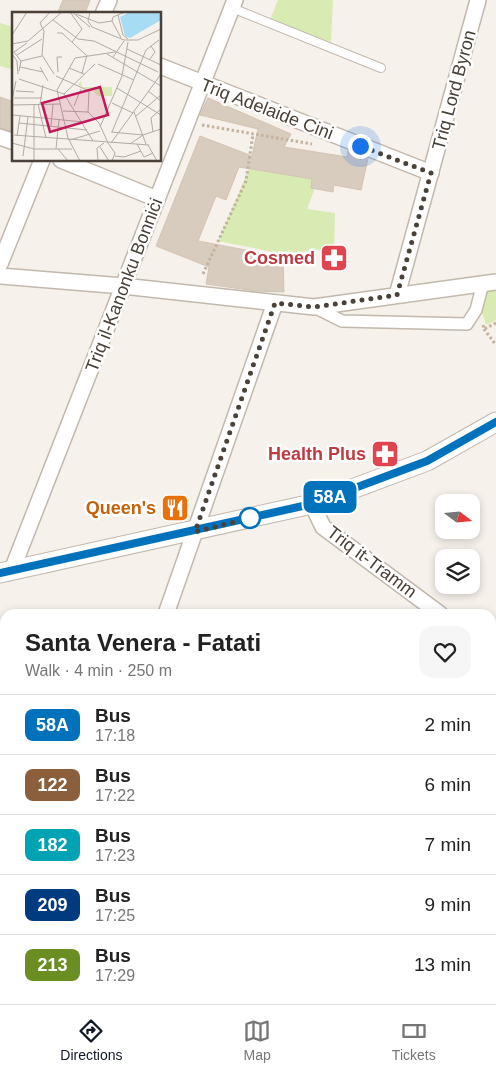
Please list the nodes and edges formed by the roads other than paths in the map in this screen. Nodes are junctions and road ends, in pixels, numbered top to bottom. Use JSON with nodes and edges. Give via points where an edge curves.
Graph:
{"nodes":[{"id":1,"x":109,"y":0,"type":"edge"},
{"id":2,"x":478,"y":0,"type":"edge"},
{"id":3,"x":234,"y":4,"type":"edge"},
{"id":4,"x":104,"y":12,"type":"edge"},
{"id":5,"x":161,"y":66,"type":"edge"},
{"id":6,"x":381,"y":68,"type":"dead end"},
{"id":7,"x":202,"y":84,"type":"junction"},
{"id":8,"x":0,"y":137,"type":"edge"},
{"id":9,"x":12,"y":141,"type":"edge"},
{"id":10,"x":42,"y":161,"type":"edge"},
{"id":11,"x":63,"y":161,"type":"edge"},
{"id":12,"x":431,"y":173,"type":"junction"},
{"id":13,"x":157,"y":199,"type":"junction"},
{"id":14,"x":0,"y":264,"type":"edge"},
{"id":15,"x":0,"y":276,"type":"edge"},
{"id":16,"x":490,"y":282,"type":"edge"},
{"id":17,"x":123,"y":286,"type":"junction"},
{"id":18,"x":397,"y":295,"type":"junction"},
{"id":19,"x":275,"y":303,"type":"junction"},
{"id":20,"x":314,"y":307,"type":"junction"},
{"id":21,"x":496,"y":422,"type":"edge"},
{"id":22,"x":312,"y":504,"type":"junction"},
{"id":23,"x":195,"y":532,"type":"junction"},
{"id":24,"x":6,"y":572,"type":"edge"},
{"id":25,"x":168,"y":609,"type":"edge"},
{"id":26,"x":433,"y":609,"type":"edge"}],
"edges":[{"from":1,"to":4,"type":"street"},
{"from":2,"to":12,"type":"street","name":"Triq Lord Byron"},
{"from":3,"to":6,"type":"lane"},
{"from":3,"to":7,"type":"street","name":"Triq il-Kanonku Bonniċi"},
{"from":5,"to":7,"type":"street","name":"Triq Adelaide Cini"},
{"from":7,"to":12,"type":"street","name":"Triq Adelaide Cini"},
{"from":7,"to":13,"type":"street","name":"Triq il-Kanonku Bonniċi"},
{"from":8,"to":9,"type":"street"},
{"from":10,"to":14,"type":"street"},
{"from":11,"to":13,"type":"street"},
{"from":12,"to":18,"type":"street","name":"Triq Lord Byron"},
{"from":13,"to":17,"type":"street","name":"Triq il-Kanonku Bonniċi"},
{"from":15,"to":17,"type":"street"},
{"from":16,"to":18,"type":"street"},
{"from":16,"to":20,"type":"street","via":[[467,324],[342,321]]},
{"from":17,"to":19,"type":"street"},
{"from":17,"to":24,"type":"street","name":"Triq il-Kanonku Bonniċi"},
{"from":18,"to":20,"type":"street"},
{"from":19,"to":20,"type":"street"},
{"from":19,"to":23,"type":"street"},
{"from":21,"to":22,"type":"street","via":[[427,461]]},
{"from":22,"to":23,"type":"street"},
{"from":22,"to":26,"type":"street","name":"Triq it-Tramm","via":[[323,527]]},
{"from":23,"to":24,"type":"street"},
{"from":23,"to":25,"type":"street"}]}
